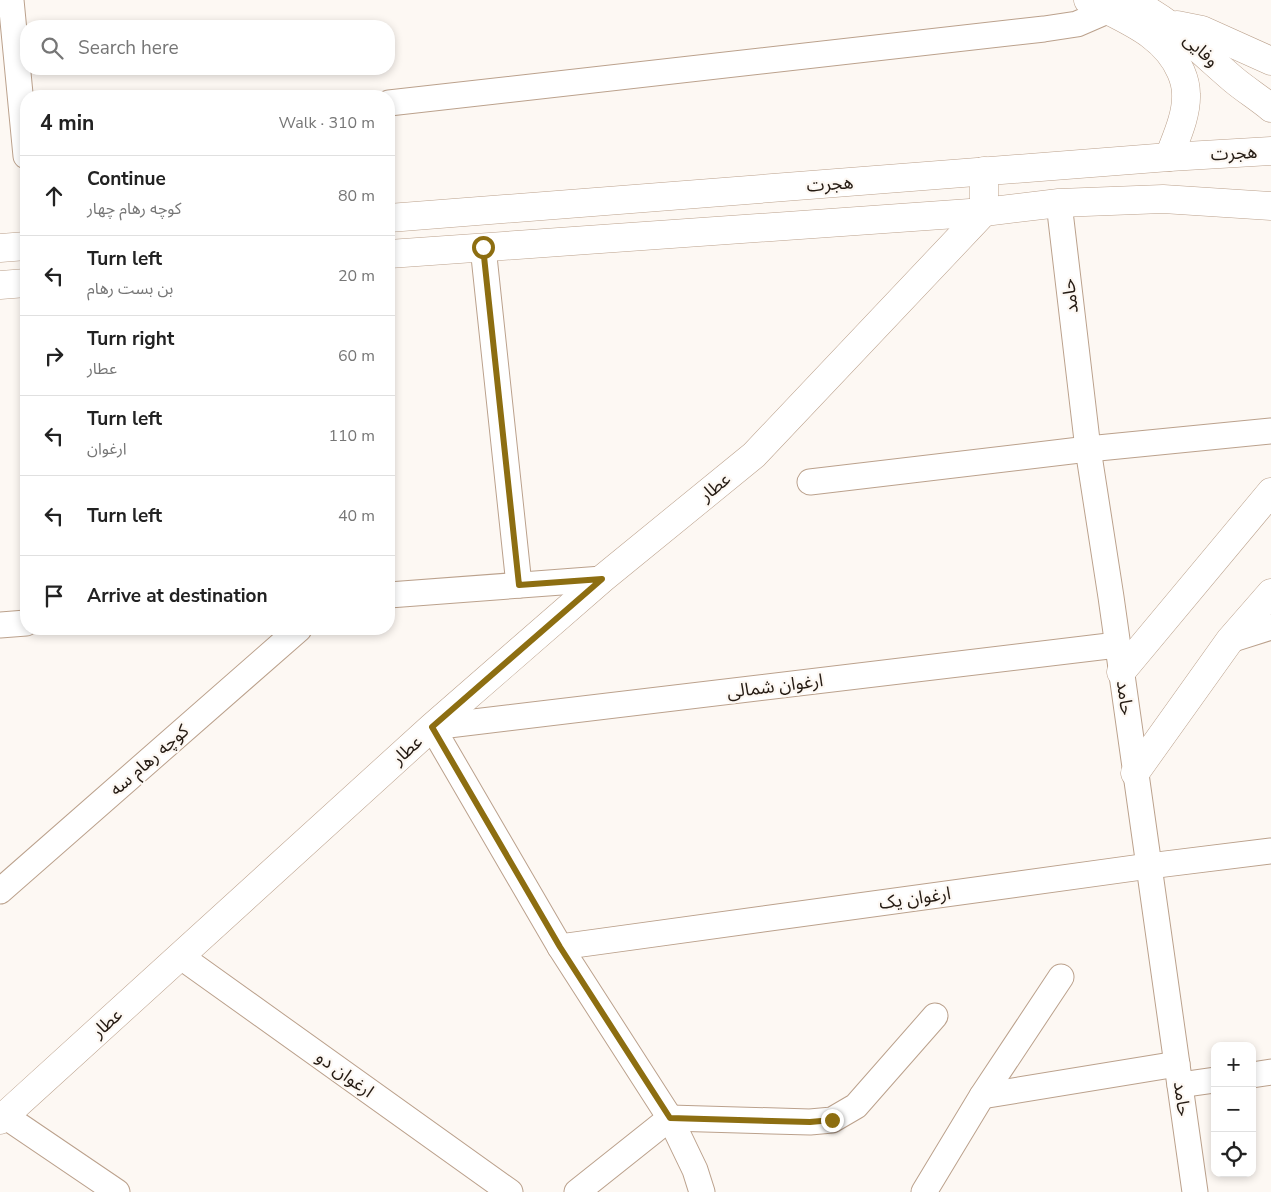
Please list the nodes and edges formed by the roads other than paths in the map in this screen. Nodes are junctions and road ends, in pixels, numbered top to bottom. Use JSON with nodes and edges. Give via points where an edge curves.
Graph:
{"nodes":[{"id":1,"x":11,"y":0,"type":"edge"},
{"id":2,"x":1107,"y":4,"type":"edge"},
{"id":3,"x":1168,"y":23,"type":"junction"},
{"id":4,"x":1271,"y":61,"type":"edge"},
{"id":5,"x":20,"y":90,"type":"edge"},
{"id":6,"x":395,"y":102,"type":"edge"},
{"id":7,"x":1271,"y":108,"type":"edge"},
{"id":8,"x":1271,"y":151,"type":"edge"},
{"id":9,"x":1169,"y":157,"type":"junction"},
{"id":10,"x":984,"y":172,"type":"junction"},
{"id":11,"x":1059,"y":203,"type":"junction"},
{"id":12,"x":1259,"y":205,"type":"edge"},
{"id":13,"x":984,"y":212,"type":"junction"},
{"id":14,"x":395,"y":218,"type":"edge"},
{"id":15,"x":1271,"y":227,"type":"edge"},
{"id":16,"x":20,"y":246,"type":"edge"},
{"id":17,"x":483,"y":247,"type":"junction"},
{"id":18,"x":0,"y":248,"type":"edge"},
{"id":19,"x":395,"y":254,"type":"edge"},
{"id":20,"x":20,"y":283,"type":"edge"},
{"id":21,"x":0,"y":285,"type":"edge"},
{"id":22,"x":1271,"y":431,"type":"edge"},
{"id":23,"x":1088,"y":449,"type":"junction"},
{"id":24,"x":810,"y":482,"type":"dead end"},
{"id":25,"x":1271,"y":492,"type":"edge"},
{"id":26,"x":602,"y":579,"type":"junction"},
{"id":27,"x":519,"y":585,"type":"junction"},
{"id":28,"x":1271,"y":593,"type":"edge"},
{"id":29,"x":395,"y":595,"type":"edge"},
{"id":30,"x":20,"y":623,"type":"edge"},
{"id":31,"x":0,"y":625,"type":"edge"},
{"id":32,"x":1271,"y":627,"type":"edge"},
{"id":33,"x":292,"y":635,"type":"edge"},
{"id":34,"x":1230,"y":640,"type":"junction"},
{"id":35,"x":1117,"y":645,"type":"junction"},
{"id":36,"x":1121,"y":672,"type":"junction"},
{"id":37,"x":432,"y":727,"type":"junction"},
{"id":38,"x":1136,"y":773,"type":"junction"},
{"id":39,"x":1271,"y":851,"type":"edge"},
{"id":40,"x":1149,"y":866,"type":"junction"},
{"id":41,"x":0,"y":890,"type":"edge"},
{"id":42,"x":560,"y":947,"type":"junction"},
{"id":43,"x":180,"y":956,"type":"junction"},
{"id":44,"x":1061,"y":977,"type":"dead end"},
{"id":45,"x":935,"y":1016,"type":"dead end"},
{"id":46,"x":1271,"y":1072,"type":"edge"},
{"id":47,"x":1178,"y":1074,"type":"junction"},
{"id":48,"x":1256,"y":1074,"type":"edge"},
{"id":49,"x":1211,"y":1079,"type":"edge"},
{"id":50,"x":982,"y":1096,"type":"junction"},
{"id":51,"x":2,"y":1118,"type":"edge"},
{"id":52,"x":670,"y":1118,"type":"junction"},
{"id":53,"x":117,"y":1192,"type":"edge"},
{"id":54,"x":510,"y":1192,"type":"edge"},
{"id":55,"x":577,"y":1192,"type":"edge"},
{"id":56,"x":702,"y":1192,"type":"edge"},
{"id":57,"x":924,"y":1192,"type":"edge"},
{"id":58,"x":1195,"y":1192,"type":"edge"}],
"edges":[{"from":1,"to":5,"type":"street"},
{"from":2,"to":3,"type":"street","name":"وفایی","via":[[1144,7]]},
{"from":2,"to":6,"type":"street","via":[[1077,24],[1044,30]]},
{"from":2,"to":9,"type":"street","via":[[1156,38],[1171,53],[1185,83],[1183,116]]},
{"from":3,"to":4,"type":"street","via":[[1202,30]]},
{"from":3,"to":7,"type":"street","name":"وفایی"},
{"from":8,"to":9,"type":"street","name":"هجرت"},
{"from":9,"to":10,"type":"street","name":"هجرت"},
{"from":10,"to":13,"type":"street"},
{"from":10,"to":14,"type":"street","name":"هجرت"},
{"from":11,"to":12,"type":"street","via":[[1162,198]]},
{"from":11,"to":13,"type":"street"},
{"from":11,"to":23,"type":"street","name":"حامد"},
{"from":12,"to":15,"type":"street"},
{"from":13,"to":17,"type":"street"},
{"from":13,"to":26,"type":"street","name":"عطار","via":[[754,455]]},
{"from":16,"to":18,"type":"street"},
{"from":17,"to":19,"type":"street"},
{"from":17,"to":27,"type":"street"},
{"from":20,"to":21,"type":"street"},
{"from":22,"to":23,"type":"street"},
{"from":23,"to":24,"type":"street"},
{"from":23,"to":35,"type":"street","name":"حامد"},
{"from":25,"to":36,"type":"street"},
{"from":26,"to":27,"type":"street"},
{"from":26,"to":37,"type":"street","name":"عطار"},
{"from":27,"to":29,"type":"street"},
{"from":28,"to":34,"type":"street"},
{"from":30,"to":31,"type":"street"},
{"from":32,"to":34,"type":"street"},
{"from":33,"to":41,"type":"street","name":"کوچه رهام سه"},
{"from":34,"to":38,"type":"street"},
{"from":35,"to":36,"type":"street","name":"حامد"},
{"from":35,"to":37,"type":"street","name":"ارغوان شمالی"},
{"from":36,"to":38,"type":"street","name":"حامد"},
{"from":37,"to":42,"type":"street"},
{"from":37,"to":43,"type":"street","name":"عطار"},
{"from":38,"to":40,"type":"street","name":"حامد"},
{"from":39,"to":40,"type":"street","name":"ارغوان یک"},
{"from":40,"to":42,"type":"street","name":"ارغوان یک"},
{"from":40,"to":47,"type":"street","name":"حامد"},
{"from":42,"to":52,"type":"street"},
{"from":43,"to":51,"type":"street","name":"عطار"},
{"from":43,"to":54,"type":"street","name":"ارغوان دو"},
{"from":44,"to":50,"type":"street"},
{"from":45,"to":52,"type":"street","via":[[856,1106],[832,1120]]},
{"from":46,"to":48,"type":"street"},
{"from":47,"to":49,"type":"street"},
{"from":47,"to":50,"type":"street"},
{"from":47,"to":58,"type":"street","name":"حامد"},
{"from":50,"to":57,"type":"street"},
{"from":51,"to":53,"type":"street"},
{"from":52,"to":55,"type":"street"},
{"from":52,"to":56,"type":"street"}]}
